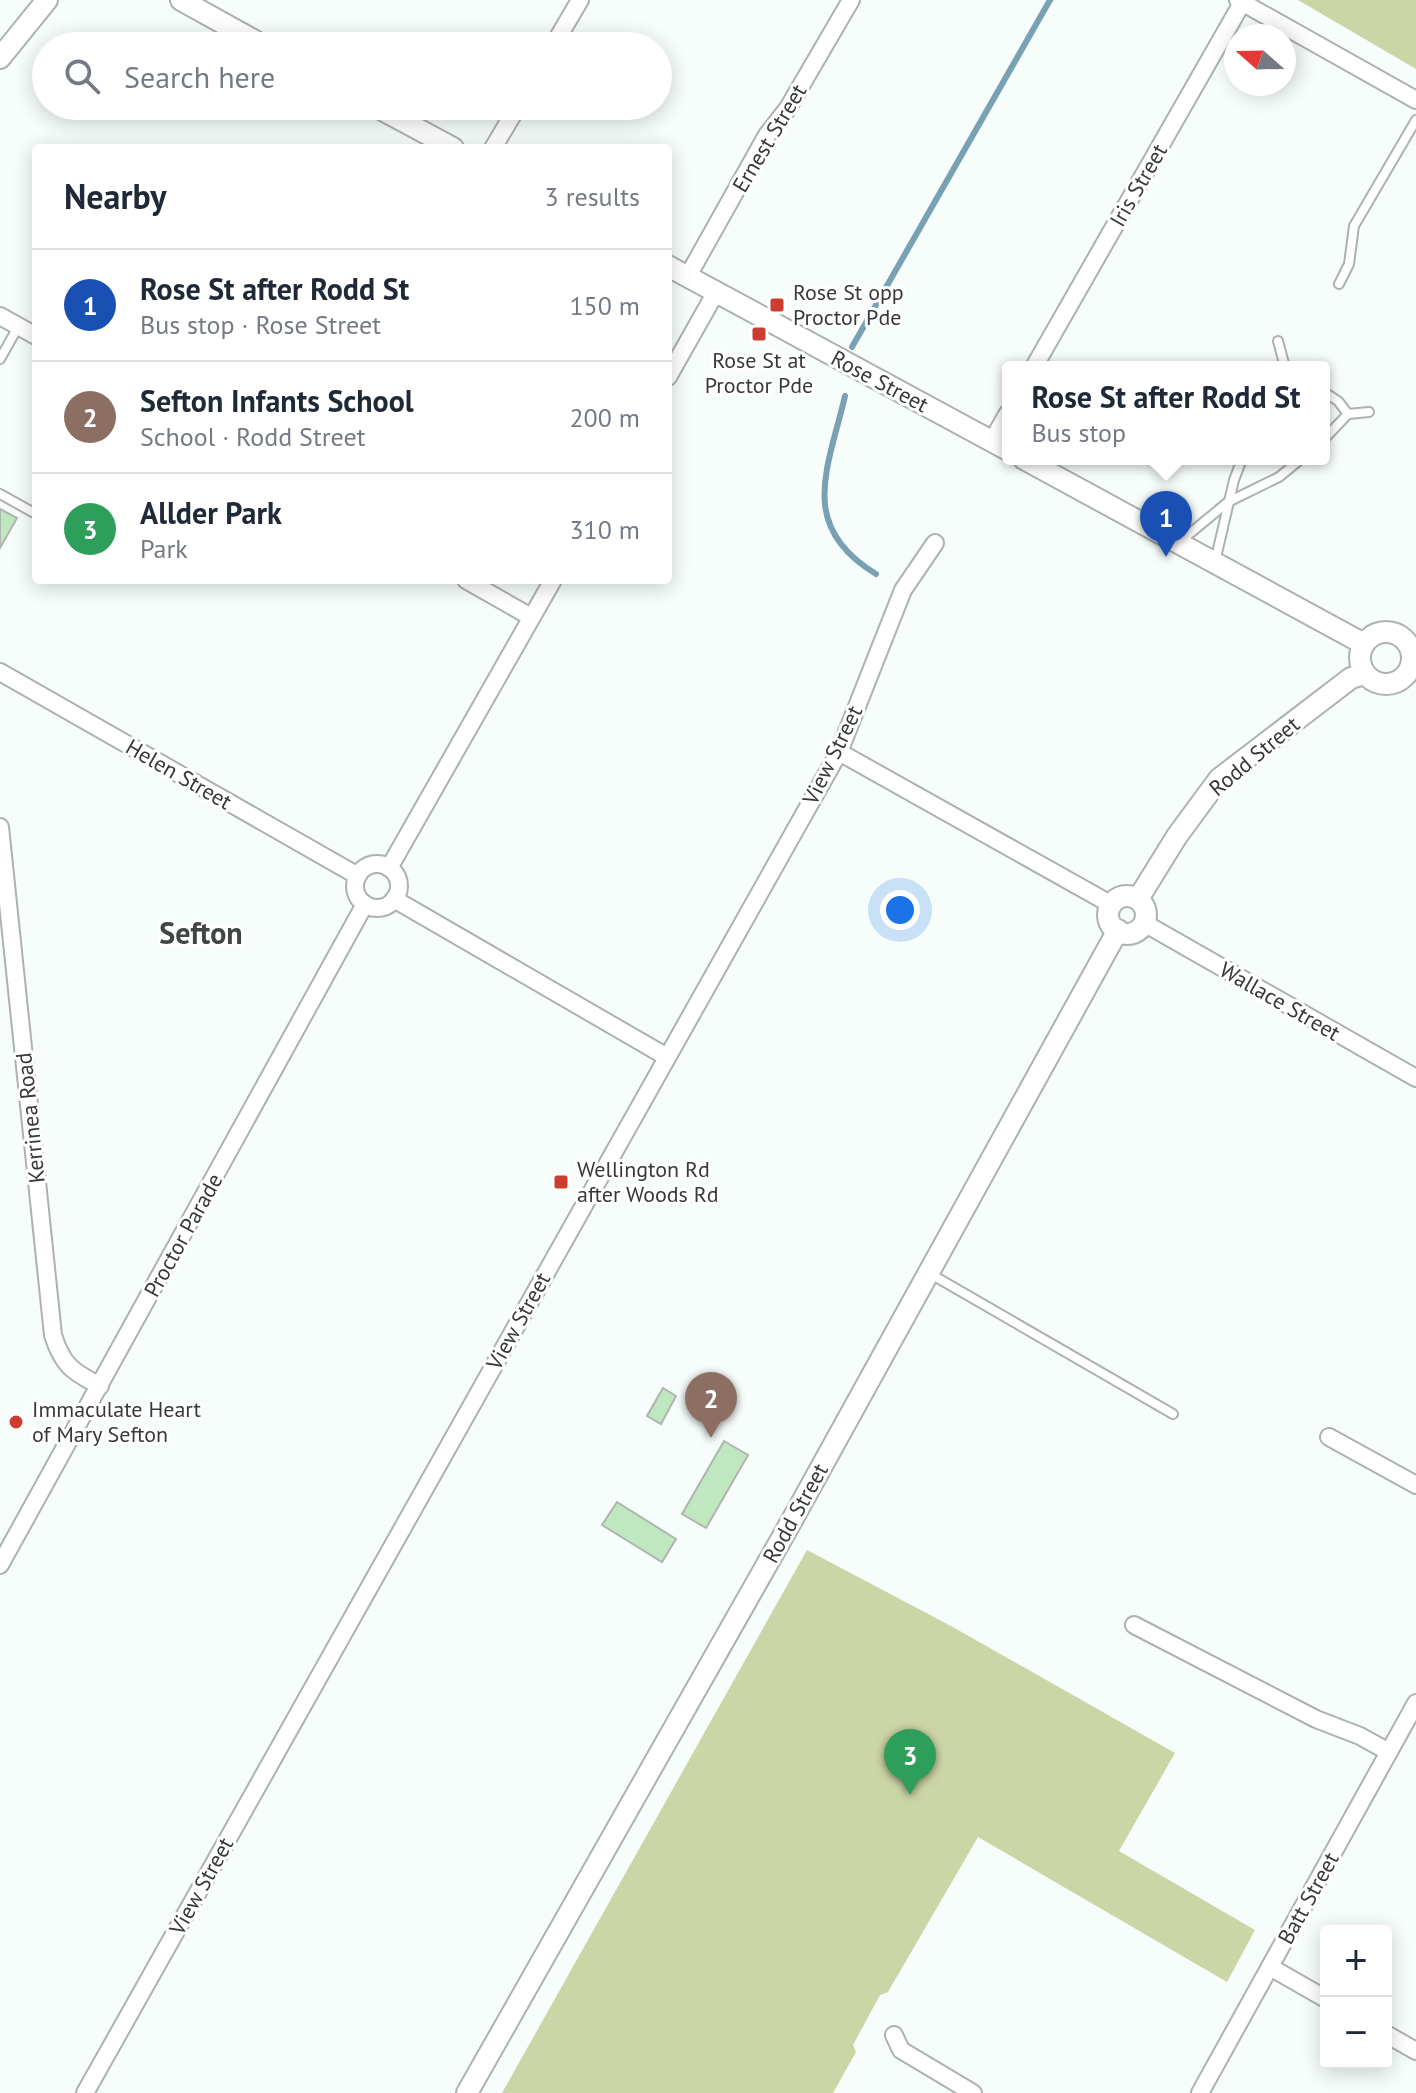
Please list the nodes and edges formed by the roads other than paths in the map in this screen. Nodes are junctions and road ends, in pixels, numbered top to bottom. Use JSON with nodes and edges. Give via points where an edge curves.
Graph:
{"nodes":[{"id":1,"x":47,"y":0,"type":"edge"},
{"id":2,"x":181,"y":0,"type":"edge"},
{"id":3,"x":580,"y":0,"type":"edge"},
{"id":4,"x":851,"y":0,"type":"edge"},
{"id":5,"x":1240,"y":1,"type":"edge"},
{"id":6,"x":239,"y":32,"type":"edge"},
{"id":7,"x":561,"y":32,"type":"edge"},
{"id":8,"x":0,"y":58,"type":"edge"},
{"id":9,"x":1416,"y":100,"type":"edge"},
{"id":10,"x":401,"y":120,"type":"edge"},
{"id":11,"x":510,"y":120,"type":"edge"},
{"id":12,"x":1416,"y":120,"type":"edge"},
{"id":13,"x":446,"y":144,"type":"edge"},
{"id":14,"x":495,"y":144,"type":"edge"},
{"id":15,"x":672,"y":268,"type":"edge"},
{"id":16,"x":688,"y":276,"type":"junction"},
{"id":17,"x":1339,"y":284,"type":"dead end"},
{"id":18,"x":716,"y":292,"type":"junction"},
{"id":19,"x":0,"y":316,"type":"edge"},
{"id":20,"x":18,"y":327,"type":"junction"},
{"id":21,"x":32,"y":334,"type":"edge"},
{"id":22,"x":1278,"y":341,"type":"dead end"},
{"id":23,"x":0,"y":359,"type":"edge"},
{"id":24,"x":1037,"y":361,"type":"edge"},
{"id":25,"x":1283,"y":361,"type":"edge"},
{"id":26,"x":672,"y":370,"type":"edge"},
{"id":27,"x":1330,"y":396,"type":"edge"},
{"id":28,"x":1369,"y":412,"type":"dead end"},
{"id":29,"x":1348,"y":414,"type":"junction"},
{"id":30,"x":1330,"y":433,"type":"edge"},
{"id":31,"x":1000,"y":446,"type":"edge"},
{"id":32,"x":1035,"y":465,"type":"edge"},
{"id":33,"x":1240,"y":465,"type":"edge"},
{"id":34,"x":1294,"y":465,"type":"edge"},
{"id":35,"x":0,"y":494,"type":"edge"},
{"id":36,"x":1228,"y":502,"type":"junction"},
{"id":37,"x":32,"y":512,"type":"edge"},
{"id":38,"x":935,"y":543,"type":"dead end"},
{"id":39,"x":1181,"y":545,"type":"junction"},
{"id":40,"x":1214,"y":563,"type":"junction"},
{"id":41,"x":473,"y":584,"type":"edge"},
{"id":42,"x":551,"y":584,"type":"edge"},
{"id":43,"x":531,"y":617,"type":"junction"},
{"id":44,"x":1413,"y":641,"type":"edge"},
{"id":45,"x":1364,"y":644,"type":"junction"},
{"id":46,"x":1413,"y":673,"type":"edge"},
{"id":47,"x":1365,"y":674,"type":"junction"},
{"id":48,"x":1,"y":676,"type":"edge"},
{"id":49,"x":839,"y":752,"type":"junction"},
{"id":50,"x":0,"y":827,"type":"edge"},
{"id":51,"x":389,"y":868,"type":"junction"},
{"id":52,"x":358,"y":876,"type":"junction"},
{"id":53,"x":394,"y":899,"type":"junction"},
{"id":54,"x":1138,"y":899,"type":"junction"},
{"id":55,"x":365,"y":904,"type":"junction"},
{"id":56,"x":1112,"y":905,"type":"junction"},
{"id":57,"x":1144,"y":923,"type":"junction"},
{"id":58,"x":1118,"y":930,"type":"junction"},
{"id":59,"x":667,"y":1057,"type":"junction"},
{"id":60,"x":1416,"y":1078,"type":"edge"},
{"id":61,"x":928,"y":1273,"type":"junction"},
{"id":62,"x":100,"y":1386,"type":"junction"},
{"id":63,"x":1173,"y":1414,"type":"dead end"},
{"id":64,"x":1329,"y":1437,"type":"dead end"},
{"id":65,"x":1416,"y":1485,"type":"edge"},
{"id":66,"x":0,"y":1565,"type":"edge"},
{"id":67,"x":1134,"y":1625,"type":"dead end"},
{"id":68,"x":1416,"y":1703,"type":"edge"},
{"id":69,"x":1389,"y":1752,"type":"junction"},
{"id":70,"x":1270,"y":1967,"type":"junction"},
{"id":71,"x":1322,"y":1997,"type":"edge"},
{"id":72,"x":894,"y":2035,"type":"dead end"},
{"id":73,"x":1392,"y":2037,"type":"edge"},
{"id":74,"x":1416,"y":2051,"type":"edge"},
{"id":75,"x":85,"y":2093,"type":"edge"},
{"id":76,"x":467,"y":2093,"type":"edge"},
{"id":77,"x":973,"y":2093,"type":"edge"},
{"id":78,"x":1200,"y":2093,"type":"edge"}],
"edges":[{"from":1,"to":8,"type":"street"},
{"from":2,"to":6,"type":"street"},
{"from":3,"to":7,"type":"street"},
{"from":4,"to":16,"type":"street","name":"Ernest Street"},
{"from":5,"to":9,"type":"street"},
{"from":5,"to":24,"type":"street","name":"Iris Street"},
{"from":10,"to":13,"type":"street"},
{"from":11,"to":14,"type":"street"},
{"from":12,"to":17,"type":"lane","via":[[1354,226],[1353,249]]},
{"from":15,"to":16,"type":"street","name":"Rose Street"},
{"from":16,"to":18,"type":"street","name":"Rose Street"},
{"from":18,"to":26,"type":"street"},
{"from":18,"to":31,"type":"street","name":"Rose Street"},
{"from":19,"to":20,"type":"street"},
{"from":20,"to":21,"type":"street"},
{"from":20,"to":23,"type":"lane"},
{"from":22,"to":25,"type":"lane"},
{"from":27,"to":29,"type":"lane"},
{"from":28,"to":29,"type":"lane"},
{"from":29,"to":30,"type":"lane"},
{"from":32,"to":39,"type":"street"},
{"from":33,"to":36,"type":"lane"},
{"from":34,"to":36,"type":"lane"},
{"from":35,"to":37,"type":"lane"},
{"from":36,"to":39,"type":"lane"},
{"from":36,"to":40,"type":"lane"},
{"from":38,"to":49,"type":"street","name":"View Street","via":[[903,590]]},
{"from":39,"to":40,"type":"street"},
{"from":40,"to":45,"type":"street"},
{"from":41,"to":43,"type":"street"},
{"from":42,"to":43,"type":"street"},
{"from":43,"to":51,"type":"street"},
{"from":44,"to":45,"type":"street","via":[[1389,632],[1373,635]]},
{"from":44,"to":46,"type":"street"},
{"from":45,"to":47,"type":"street","via":[[1360,661]]},
{"from":46,"to":47,"type":"street","via":[[1388,685]]},
{"from":47,"to":54,"type":"street","name":"Rodd Street","via":[[1351,678],[1219,779]]},
{"from":48,"to":52,"type":"street","name":"Helen Street"},
{"from":49,"to":56,"type":"street"},
{"from":49,"to":59,"type":"street","name":"View Street"},
{"from":50,"to":62,"type":"street","name":"Kerrinea Road","via":[[53,1335],[59,1356],[76,1374]]},
{"from":51,"to":52,"type":"street","via":[[377,864]]},
{"from":51,"to":53,"type":"street","via":[[398,882]]},
{"from":52,"to":55,"type":"street","via":[[356,894]]},
{"from":53,"to":55,"type":"street","via":[[378,908]]},
{"from":53,"to":59,"type":"street"},
{"from":54,"to":56,"type":"street","via":[[1125,896]]},
{"from":54,"to":57,"type":"street","via":[[1146,913]]},
{"from":55,"to":62,"type":"street","name":"Proctor Parade"},
{"from":56,"to":58,"type":"street","via":[[1109,919]]},
{"from":57,"to":58,"type":"street","via":[[1133,932]]},
{"from":57,"to":60,"type":"street","name":"Wallace Street"},
{"from":58,"to":61,"type":"street","name":"Rodd Street"},
{"from":59,"to":75,"type":"street","name":"View Street"},
{"from":61,"to":63,"type":"lane"},
{"from":61,"to":76,"type":"street","name":"Rodd Street"},
{"from":62,"to":66,"type":"street","name":"Proctor Parade"},
{"from":64,"to":65,"type":"street"},
{"from":67,"to":69,"type":"street"},
{"from":68,"to":69,"type":"street","name":"Batt Street"},
{"from":69,"to":70,"type":"street","name":"Batt Street"},
{"from":70,"to":71,"type":"street"},
{"from":70,"to":78,"type":"street","name":"Batt Street"},
{"from":72,"to":77,"type":"street","via":[[901,2050]]},
{"from":73,"to":74,"type":"street"}]}
